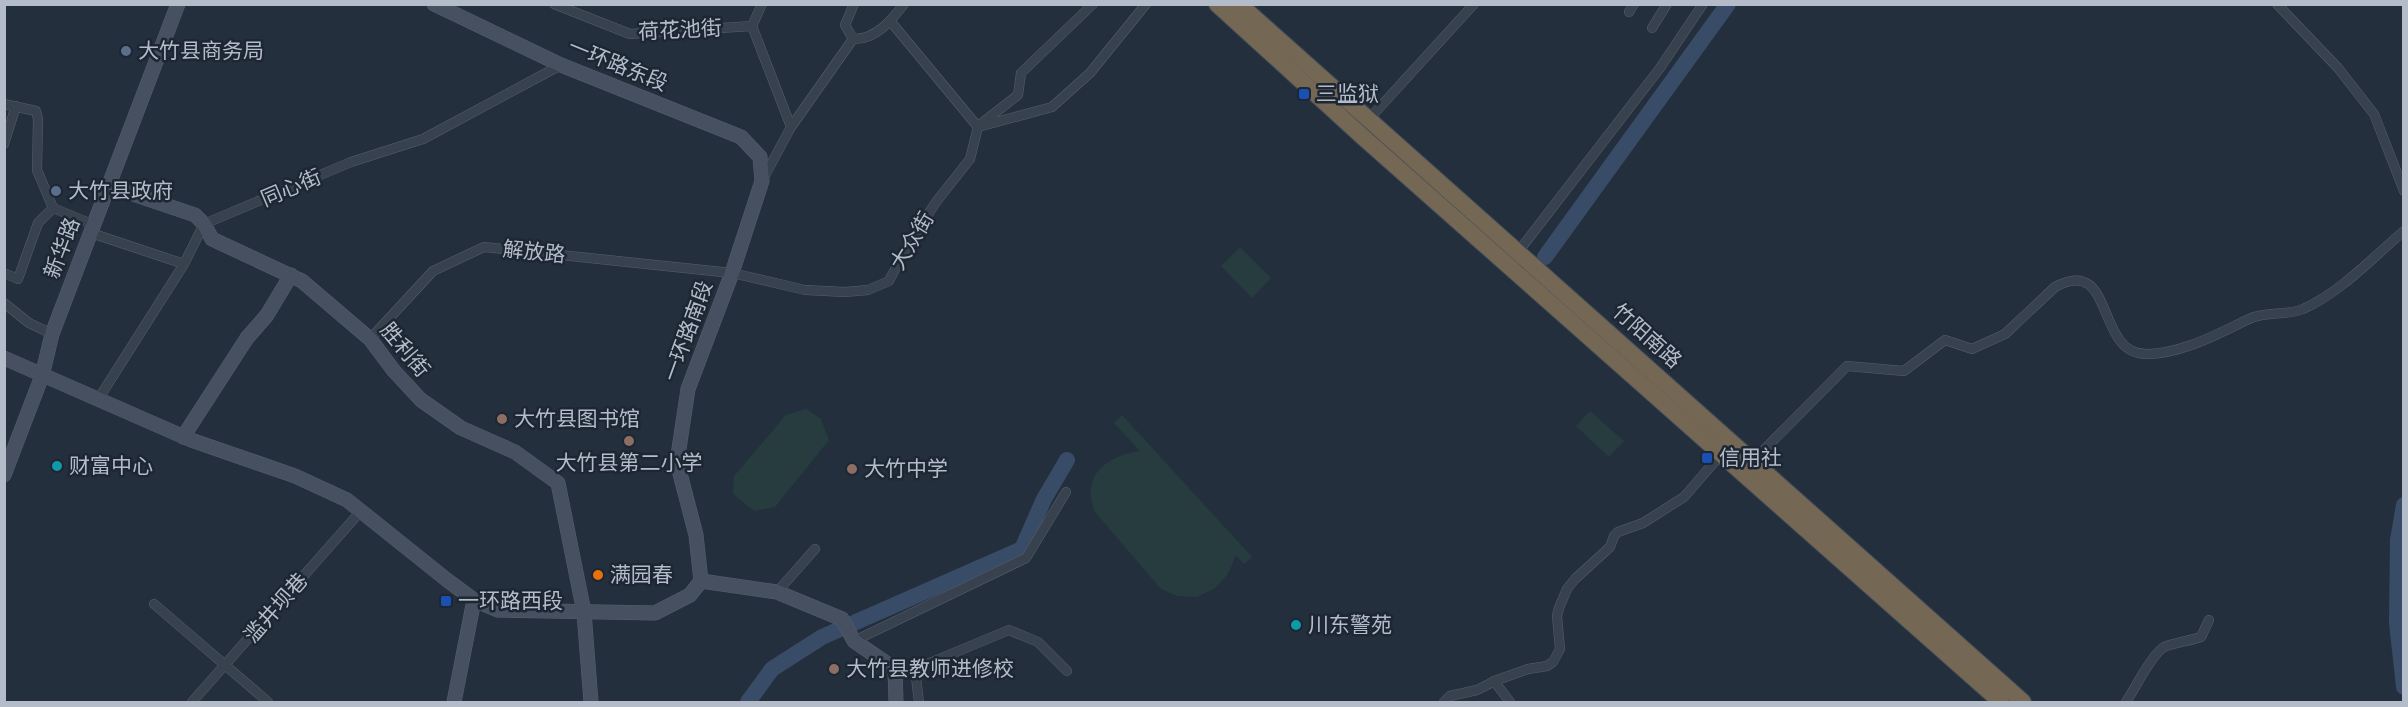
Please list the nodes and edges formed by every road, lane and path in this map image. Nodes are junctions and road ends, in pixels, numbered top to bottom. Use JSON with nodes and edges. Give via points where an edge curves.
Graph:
{"nodes":[{"id":1,"x":178,"y":4,"type":"edge"},
{"id":2,"x":434,"y":4,"type":"edge"},
{"id":3,"x":554,"y":4,"type":"edge"},
{"id":4,"x":762,"y":4,"type":"edge"},
{"id":5,"x":854,"y":4,"type":"edge"},
{"id":6,"x":904,"y":4,"type":"edge"},
{"id":7,"x":1093,"y":4,"type":"edge"},
{"id":8,"x":1146,"y":4,"type":"edge"},
{"id":9,"x":1217,"y":4,"type":"edge"},
{"id":10,"x":1239,"y":4,"type":"edge"},
{"id":11,"x":1474,"y":4,"type":"edge"},
{"id":12,"x":1667,"y":4,"type":"edge"},
{"id":13,"x":1703,"y":4,"type":"edge"},
{"id":14,"x":2277,"y":4,"type":"edge"},
{"id":15,"x":891,"y":22,"type":"junction"},
{"id":16,"x":752,"y":26,"type":"junction"},
{"id":17,"x":1652,"y":28,"type":"dead end"},
{"id":18,"x":853,"y":39,"type":"junction"},
{"id":19,"x":561,"y":65,"type":"junction"},
{"id":20,"x":4,"y":104,"type":"edge"},
{"id":21,"x":16,"y":106,"type":"junction"},
{"id":22,"x":1369,"y":119,"type":"junction"},
{"id":23,"x":791,"y":127,"type":"junction"},
{"id":24,"x":978,"y":127,"type":"junction"},
{"id":25,"x":4,"y":144,"type":"edge"},
{"id":26,"x":762,"y":181,"type":"junction"},
{"id":27,"x":110,"y":186,"type":"junction"},
{"id":28,"x":2403,"y":191,"type":"edge"},
{"id":29,"x":53,"y":208,"type":"junction"},
{"id":30,"x":204,"y":224,"type":"junction"},
{"id":31,"x":92,"y":229,"type":"junction"},
{"id":32,"x":2403,"y":231,"type":"edge"},
{"id":33,"x":1518,"y":252,"type":"junction"},
{"id":34,"x":184,"y":264,"type":"junction"},
{"id":35,"x":4,"y":273,"type":"edge"},
{"id":36,"x":732,"y":273,"type":"junction"},
{"id":37,"x":291,"y":275,"type":"junction"},
{"id":38,"x":4,"y":303,"type":"edge"},
{"id":39,"x":52,"y":334,"type":"junction"},
{"id":40,"x":370,"y":339,"type":"junction"},
{"id":41,"x":4,"y":358,"type":"edge"},
{"id":42,"x":42,"y":376,"type":"junction"},
{"id":43,"x":99,"y":398,"type":"junction"},
{"id":44,"x":183,"y":437,"type":"junction"},
{"id":45,"x":1727,"y":448,"type":"junction"},
{"id":46,"x":1753,"y":460,"type":"junction"},
{"id":47,"x":4,"y":475,"type":"edge"},
{"id":48,"x":1066,"y":492,"type":"dead end"},
{"id":49,"x":360,"y":512,"type":"junction"},
{"id":50,"x":815,"y":549,"type":"dead end"},
{"id":51,"x":702,"y":581,"type":"junction"},
{"id":52,"x":777,"y":592,"type":"junction"},
{"id":53,"x":474,"y":600,"type":"junction"},
{"id":54,"x":154,"y":604,"type":"dead end"},
{"id":55,"x":584,"y":612,"type":"junction"},
{"id":56,"x":2209,"y":620,"type":"dead end"},
{"id":57,"x":854,"y":641,"type":"junction"},
{"id":58,"x":226,"y":666,"type":"junction"},
{"id":59,"x":895,"y":669,"type":"junction"},
{"id":60,"x":915,"y":669,"type":"junction"},
{"id":61,"x":1067,"y":671,"type":"dead end"},
{"id":62,"x":1494,"y":681,"type":"junction"},
{"id":63,"x":192,"y":702,"type":"edge"},
{"id":64,"x":268,"y":702,"type":"edge"},
{"id":65,"x":454,"y":702,"type":"edge"},
{"id":66,"x":591,"y":702,"type":"edge"},
{"id":67,"x":896,"y":702,"type":"edge"},
{"id":68,"x":919,"y":702,"type":"edge"},
{"id":69,"x":1444,"y":702,"type":"edge"},
{"id":70,"x":1509,"y":702,"type":"edge"},
{"id":71,"x":2001,"y":702,"type":"edge"},
{"id":72,"x":2023,"y":702,"type":"edge"},
{"id":73,"x":2126,"y":702,"type":"edge"}],
"edges":[{"from":1,"to":27,"type":"street","name":"新华路"},
{"from":2,"to":19,"type":"street","name":"一环路东段"},
{"from":3,"to":16,"type":"street","name":"荷花池街","via":[[630,34]]},
{"from":4,"to":16,"type":"street","name":"荷花池街"},
{"from":5,"to":18,"type":"street","via":[[845,25]]},
{"from":6,"to":15,"type":"street"},
{"from":7,"to":24,"type":"street","via":[[1022,73],[1018,95]]},
{"from":8,"to":24,"type":"street","via":[[1090,73],[1052,107]]},
{"from":9,"to":45,"type":"highway","name":"竹阳南路","via":[[1363,138]]},
{"from":10,"to":22,"type":"highway","name":"竹阳南路"},
{"from":11,"to":22,"type":"street"},
{"from":12,"to":17,"type":"street"},
{"from":13,"to":33,"type":"street","via":[[1660,68]]},
{"from":14,"to":28,"type":"street","via":[[2338,68],[2374,114]]},
{"from":15,"to":18,"type":"street","via":[[865,39]]},
{"from":15,"to":24,"type":"street"},
{"from":16,"to":23,"type":"street"},
{"from":18,"to":23,"type":"street"},
{"from":19,"to":26,"type":"street","name":"一环路东段","via":[[741,137],[760,157]]},
{"from":19,"to":30,"type":"street","name":"同心街","via":[[423,139],[351,162]]},
{"from":20,"to":21,"type":"street"},
{"from":21,"to":25,"type":"street"},
{"from":21,"to":29,"type":"street","via":[[36,111],[38,170]]},
{"from":22,"to":33,"type":"highway","name":"竹阳南路"},
{"from":23,"to":26,"type":"street"},
{"from":24,"to":36,"type":"street","name":"大众街","via":[[970,159],[936,202],[889,280],[868,290],[845,292],[805,290]]},
{"from":26,"to":36,"type":"street","name":"一环路南段"},
{"from":27,"to":30,"type":"street","name":"胜利街","via":[[195,215]]},
{"from":27,"to":31,"type":"street","name":"新华路"},
{"from":29,"to":31,"type":"street"},
{"from":29,"to":35,"type":"street","via":[[38,223],[18,279]]},
{"from":30,"to":34,"type":"street"},
{"from":30,"to":37,"type":"street","name":"胜利街","via":[[212,239]]},
{"from":31,"to":34,"type":"street"},
{"from":31,"to":39,"type":"street","name":"新华路"},
{"from":32,"to":46,"type":"street","via":[[2335,291],[2301,310],[2252,317],[2210,339],[2159,353],[2127,349],[2116,336],[2094,287],[2074,280],[2064,282],[2005,334],[1972,349],[1945,340],[1904,370],[1847,366]]},
{"from":33,"to":45,"type":"highway","name":"竹阳南路"},
{"from":34,"to":43,"type":"street"},
{"from":36,"to":40,"type":"street","name":"解放路","via":[[484,247],[433,271]]},
{"from":36,"to":51,"type":"street","name":"一环路南段","via":[[688,389],[677,462],[696,535]]},
{"from":37,"to":40,"type":"street","name":"胜利街","via":[[302,280]]},
{"from":37,"to":44,"type":"street"},
{"from":38,"to":39,"type":"street","via":[[29,324]]},
{"from":39,"to":42,"type":"street","name":"新华路"},
{"from":40,"to":55,"type":"street","name":"胜利街","via":[[421,400],[460,428],[515,452],[558,483]]},
{"from":41,"to":42,"type":"street"},
{"from":42,"to":43,"type":"street"},
{"from":42,"to":47,"type":"street","name":"新华路"},
{"from":43,"to":44,"type":"street"},
{"from":44,"to":49,"type":"street","via":[[295,476],[347,500]]},
{"from":45,"to":46,"type":"highway","name":"竹阳南路"},
{"from":45,"to":62,"type":"street","via":[[1684,497],[1643,523],[1618,532],[1610,547],[1571,584],[1558,608],[1560,649],[1553,662]]},
{"from":45,"to":71,"type":"highway","name":"竹阳南路"},
{"from":46,"to":72,"type":"highway","name":"竹阳南路"},
{"from":48,"to":57,"type":"street","via":[[1026,558]]},
{"from":49,"to":53,"type":"street"},
{"from":49,"to":58,"type":"street","name":"滥井坝巷"},
{"from":50,"to":52,"type":"street"},
{"from":51,"to":52,"type":"street"},
{"from":51,"to":55,"type":"street","via":[[690,595],[655,613]]},
{"from":52,"to":57,"type":"street","via":[[842,619]]},
{"from":53,"to":55,"type":"street","via":[[498,610]]},
{"from":53,"to":65,"type":"street"},
{"from":54,"to":58,"type":"street"},
{"from":55,"to":66,"type":"street","name":"胜利街"},
{"from":56,"to":73,"type":"street","via":[[2201,637],[2165,646]]},
{"from":57,"to":59,"type":"street"},
{"from":58,"to":63,"type":"street","name":"滥井坝巷"},
{"from":58,"to":64,"type":"street"},
{"from":59,"to":60,"type":"street"},
{"from":59,"to":67,"type":"street"},
{"from":60,"to":61,"type":"street","via":[[1009,630],[1038,642]]},
{"from":60,"to":68,"type":"street"},
{"from":62,"to":69,"type":"street","via":[[1477,690],[1450,696]]},
{"from":62,"to":70,"type":"street"}]}
